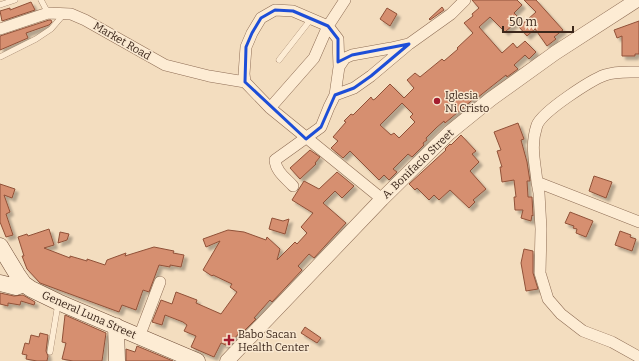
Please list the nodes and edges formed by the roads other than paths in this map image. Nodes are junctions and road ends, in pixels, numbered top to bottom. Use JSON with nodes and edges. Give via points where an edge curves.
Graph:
{"nodes":[{"id":1,"x":15,"y":0,"type":"edge"},
{"id":2,"x":41,"y":0,"type":"edge"},
{"id":3,"x":345,"y":0,"type":"edge"},
{"id":4,"x":465,"y":0,"type":"edge"},
{"id":5,"x":629,"y":2,"type":"edge"},
{"id":6,"x":0,"y":5,"type":"edge"},
{"id":7,"x":48,"y":13,"type":"junction"},
{"id":8,"x":64,"y":13,"type":"junction"},
{"id":9,"x":311,"y":20,"type":"junction"},
{"id":10,"x":328,"y":26,"type":"junction"},
{"id":11,"x":0,"y":29,"type":"edge"},
{"id":12,"x":409,"y":44,"type":"junction"},
{"id":13,"x":0,"y":57,"type":"edge"},
{"id":14,"x":279,"y":60,"type":"dead end"},
{"id":15,"x":339,"y":67,"type":"junction"},
{"id":16,"x":639,"y":72,"type":"edge"},
{"id":17,"x":245,"y":82,"type":"junction"},
{"id":18,"x":336,"y":95,"type":"junction"},
{"id":19,"x":270,"y":108,"type":"junction"},
{"id":20,"x":306,"y":139,"type":"junction"},
{"id":21,"x":537,"y":182,"type":"junction"},
{"id":22,"x":293,"y":186,"type":"dead end"},
{"id":23,"x":382,"y":199,"type":"junction"},
{"id":24,"x":639,"y":222,"type":"edge"},
{"id":25,"x":0,"y":246,"type":"edge"},
{"id":26,"x":160,"y":282,"type":"dead end"},
{"id":27,"x":0,"y":283,"type":"edge"},
{"id":28,"x":24,"y":284,"type":"junction"},
{"id":29,"x":58,"y":302,"type":"junction"},
{"id":30,"x":116,"y":326,"type":"junction"},
{"id":31,"x":139,"y":336,"type":"junction"},
{"id":32,"x":50,"y":352,"type":"dead end"},
{"id":33,"x":639,"y":357,"type":"edge"},
{"id":34,"x":117,"y":361,"type":"edge"},
{"id":35,"x":197,"y":361,"type":"edge"},
{"id":36,"x":227,"y":361,"type":"edge"}],
"edges":[{"from":1,"to":6,"type":"lane"},
{"from":2,"to":7,"type":"lane"},
{"from":3,"to":10,"type":"street"},
{"from":4,"to":12,"type":"street","via":[[451,14]]},
{"from":5,"to":23,"type":"street","name":"A. Bonifacio Street","via":[[491,99],[449,133]]},
{"from":7,"to":8,"type":"street","name":"Market Road"},
{"from":7,"to":11,"type":"street","name":"Market Road"},
{"from":8,"to":13,"type":"lane","via":[[51,29]]},
{"from":8,"to":17,"type":"street","name":"Market Road","via":[[85,20],[165,65]]},
{"from":9,"to":10,"type":"street"},
{"from":9,"to":14,"type":"lane"},
{"from":9,"to":17,"type":"street","via":[[293,11],[275,10],[260,18],[246,47]]},
{"from":10,"to":15,"type":"street","via":[[338,39]]},
{"from":10,"to":19,"type":"street","via":[[314,58]]},
{"from":12,"to":15,"type":"street","via":[[352,55],[345,58]]},
{"from":12,"to":18,"type":"street","via":[[354,88]]},
{"from":15,"to":18,"type":"street"},
{"from":16,"to":21,"type":"street","via":[[605,75],[553,106],[538,123],[532,147]]},
{"from":17,"to":19,"type":"street"},
{"from":18,"to":20,"type":"street","via":[[321,128]]},
{"from":19,"to":20,"type":"street"},
{"from":20,"to":22,"type":"street","via":[[275,160],[278,171]]},
{"from":20,"to":23,"type":"street"},
{"from":21,"to":24,"type":"street"},
{"from":21,"to":33,"type":"street","via":[[541,229],[540,273],[548,299],[561,314],[583,331],[612,342]]},
{"from":23,"to":36,"type":"street","name":"A. Bonifacio Street"},
{"from":25,"to":28,"type":"main road","name":"General Luna Street"},
{"from":26,"to":31,"type":"street"},
{"from":27,"to":28,"type":"main road","via":[[16,287]]},
{"from":28,"to":29,"type":"main road","name":"General Luna Street"},
{"from":29,"to":30,"type":"main road","name":"General Luna Street"},
{"from":29,"to":32,"type":"lane"},
{"from":30,"to":31,"type":"main road","name":"General Luna Street"},
{"from":30,"to":34,"type":"main road"},
{"from":31,"to":35,"type":"main road","name":"General Luna Street"}]}
